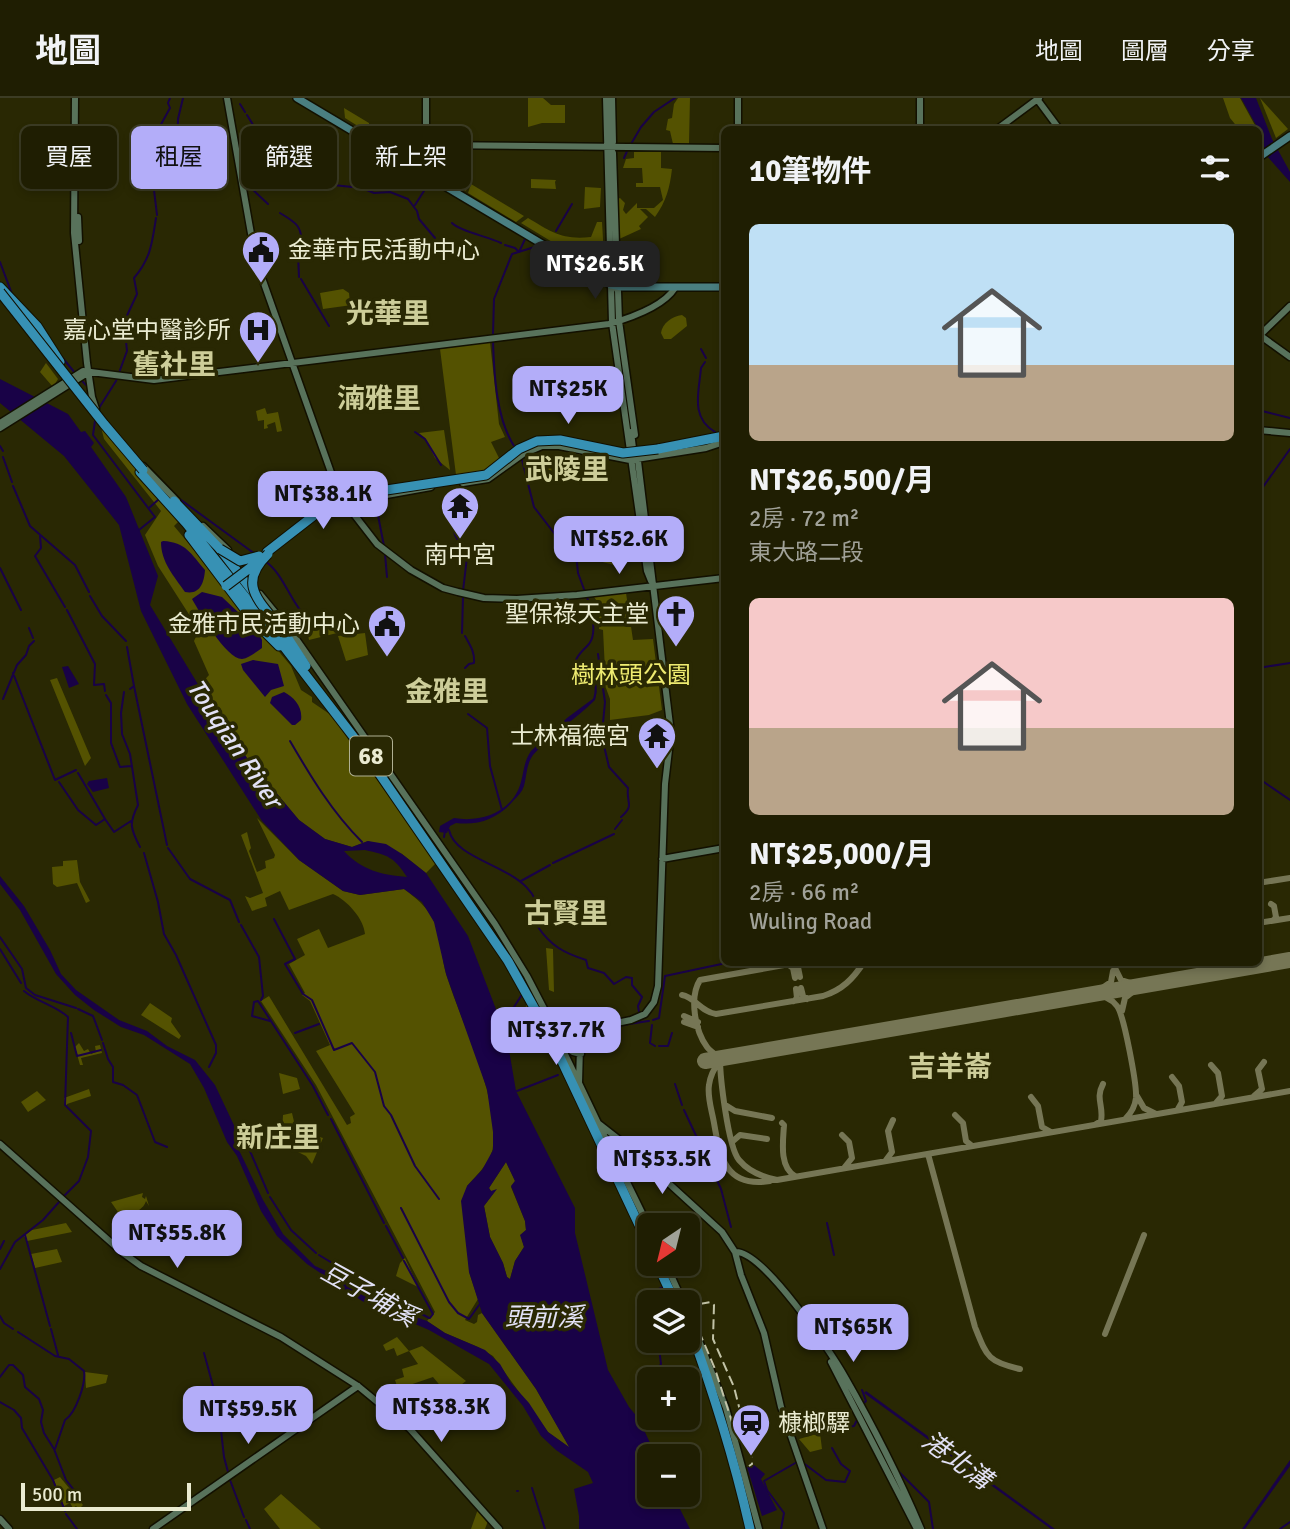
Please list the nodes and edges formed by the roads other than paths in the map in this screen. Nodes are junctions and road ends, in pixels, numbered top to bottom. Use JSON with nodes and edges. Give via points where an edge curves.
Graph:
{"nodes":[{"id":1,"x":77,"y":98,"type":"edge"},
{"id":2,"x":227,"y":98,"type":"edge"},
{"id":3,"x":298,"y":98,"type":"edge"},
{"id":4,"x":307,"y":98,"type":"edge"},
{"id":5,"x":426,"y":98,"type":"edge"},
{"id":6,"x":607,"y":98,"type":"edge"},
{"id":7,"x":738,"y":98,"type":"edge"},
{"id":8,"x":920,"y":98,"type":"edge"},
{"id":9,"x":1038,"y":99,"type":"edge"},
{"id":10,"x":352,"y":126,"type":"edge"},
{"id":11,"x":426,"y":126,"type":"edge"},
{"id":12,"x":738,"y":126,"type":"edge"},
{"id":13,"x":920,"y":126,"type":"edge"},
{"id":14,"x":1001,"y":126,"type":"edge"},
{"id":15,"x":1057,"y":126,"type":"edge"},
{"id":16,"x":351,"y":129,"type":"edge"},
{"id":17,"x":1287,"y":136,"type":"edge"},
{"id":18,"x":471,"y":145,"type":"edge"},
{"id":19,"x":607,"y":146,"type":"junction"},
{"id":20,"x":721,"y":148,"type":"edge"},
{"id":21,"x":1262,"y":154,"type":"edge"},
{"id":22,"x":455,"y":189,"type":"edge"},
{"id":23,"x":613,"y":283,"type":"junction"},
{"id":24,"x":721,"y":285,"type":"edge"},
{"id":25,"x":721,"y":285,"type":"edge"},
{"id":26,"x":675,"y":288,"type":"junction"},
{"id":27,"x":0,"y":291,"type":"edge"},
{"id":28,"x":1290,"y":308,"type":"edge"},
{"id":29,"x":614,"y":322,"type":"junction"},
{"id":30,"x":1262,"y":335,"type":"edge"},
{"id":31,"x":1262,"y":338,"type":"edge"},
{"id":32,"x":1290,"y":357,"type":"edge"},
{"id":33,"x":292,"y":364,"type":"junction"},
{"id":34,"x":85,"y":373,"type":"junction"},
{"id":35,"x":0,"y":425,"type":"edge"},
{"id":36,"x":1262,"y":430,"type":"edge"},
{"id":37,"x":1289,"y":432,"type":"edge"},
{"id":38,"x":721,"y":439,"type":"edge"},
{"id":39,"x":721,"y":440,"type":"edge"},
{"id":40,"x":721,"y":440,"type":"edge"},
{"id":41,"x":590,"y":449,"type":"junction"},
{"id":42,"x":631,"y":450,"type":"junction"},
{"id":43,"x":520,"y":451,"type":"junction"},
{"id":44,"x":632,"y":460,"type":"junction"},
{"id":45,"x":507,"y":462,"type":"junction"},
{"id":46,"x":448,"y":482,"type":"junction"},
{"id":47,"x":163,"y":495,"type":"junction"},
{"id":48,"x":340,"y":499,"type":"junction"},
{"id":49,"x":316,"y":515,"type":"junction"},
{"id":50,"x":220,"y":549,"type":"junction"},
{"id":51,"x":264,"y":556,"type":"junction"},
{"id":52,"x":241,"y":573,"type":"junction"},
{"id":53,"x":721,"y":578,"type":"edge"},
{"id":54,"x":654,"y":585,"type":"junction"},
{"id":55,"x":221,"y":587,"type":"junction"},
{"id":56,"x":258,"y":598,"type":"junction"},
{"id":57,"x":309,"y":675,"type":"junction"},
{"id":58,"x":721,"y":849,"type":"edge"},
{"id":59,"x":662,"y":859,"type":"junction"},
{"id":60,"x":553,"y":1036,"type":"junction"},
{"id":61,"x":580,"y":1054,"type":"junction"},
{"id":62,"x":579,"y":1083,"type":"junction"},
{"id":63,"x":603,"y":1129,"type":"junction"},
{"id":64,"x":0,"y":1144,"type":"edge"},
{"id":65,"x":638,"y":1213,"type":"edge"},
{"id":66,"x":642,"y":1213,"type":"edge"},
{"id":67,"x":637,"y":1220,"type":"edge"},
{"id":68,"x":731,"y":1235,"type":"dead end"},
{"id":69,"x":735,"y":1252,"type":"junction"},
{"id":70,"x":700,"y":1342,"type":"edge"},
{"id":71,"x":695,"y":1353,"type":"edge"},
{"id":72,"x":699,"y":1353,"type":"edge"},
{"id":73,"x":358,"y":1386,"type":"junction"},
{"id":74,"x":0,"y":1519,"type":"edge"},
{"id":75,"x":9,"y":1529,"type":"edge"},
{"id":76,"x":153,"y":1529,"type":"edge"},
{"id":77,"x":499,"y":1529,"type":"edge"},
{"id":78,"x":748,"y":1529,"type":"edge"},
{"id":79,"x":759,"y":1529,"type":"edge"},
{"id":80,"x":823,"y":1529,"type":"edge"},
{"id":81,"x":919,"y":1529,"type":"edge"}],
"edges":[{"from":1,"to":34,"type":"street"},
{"from":2,"to":33,"type":"street","via":[[255,258]]},
{"from":3,"to":16,"type":"main road"},
{"from":4,"to":10,"type":"main road"},
{"from":5,"to":11,"type":"street"},
{"from":6,"to":19,"type":"street"},
{"from":7,"to":12,"type":"street"},
{"from":8,"to":13,"type":"street"},
{"from":9,"to":14,"type":"street"},
{"from":9,"to":15,"type":"street"},
{"from":17,"to":21,"type":"main road"},
{"from":18,"to":19,"type":"street"},
{"from":19,"to":20,"type":"street"},
{"from":19,"to":23,"type":"street","via":[[613,153],[617,275]]},
{"from":22,"to":23,"type":"main road"},
{"from":23,"to":24,"type":"main road"},
{"from":23,"to":26,"type":"main road"},
{"from":23,"to":29,"type":"street","via":[[608,290]]},
{"from":25,"to":26,"type":"main road"},
{"from":26,"to":29,"type":"street","via":[[656,304]]},
{"from":27,"to":47,"type":"highway","number":"68","bridge":true},
{"from":27,"to":47,"type":"highway","number":"68","bridge":true,"via":[[91,412]]},
{"from":28,"to":30,"type":"street"},
{"from":29,"to":33,"type":"street"},
{"from":29,"to":42,"type":"street","via":[[636,445]]},
{"from":31,"to":32,"type":"street"},
{"from":33,"to":34,"type":"street","via":[[154,380]]},
{"from":33,"to":48,"type":"street"},
{"from":34,"to":35,"type":"street"},
{"from":34,"to":52,"type":"street","via":[[96,409],[145,470],[233,555]]},
{"from":36,"to":37,"type":"street"},
{"from":38,"to":42,"type":"street"},
{"from":39,"to":44,"type":"street","via":[[706,448]]},
{"from":40,"to":45,"type":"highway","bridge":true,"via":[[623,453],[542,440],[526,445]]},
{"from":41,"to":42,"type":"street"},
{"from":41,"to":43,"type":"street","via":[[551,445]]},
{"from":41,"to":43,"type":"street","via":[[552,437],[526,443]]},
{"from":41,"to":44,"type":"street"},
{"from":41,"to":45,"type":"highway","bridge":true,"via":[[551,441],[525,448]]},
{"from":42,"to":44,"type":"street"},
{"from":43,"to":45,"type":"street","bridge":true},
{"from":44,"to":54,"type":"street","via":[[628,463],[642,563]]},
{"from":45,"to":46,"type":"street","via":[[484,474]]},
{"from":45,"to":49,"type":"highway","bridge":true,"via":[[481,476],[340,496]]},
{"from":46,"to":48,"type":"street"},
{"from":46,"to":48,"type":"highway","bridge":true},
{"from":47,"to":50,"type":"highway"},
{"from":47,"to":55,"type":"highway"},
{"from":47,"to":57,"type":"highway","number":"68"},
{"from":48,"to":49,"type":"highway","bridge":true},
{"from":48,"to":51,"type":"street","via":[[321,506],[263,552]]},
{"from":48,"to":54,"type":"street","via":[[377,544],[443,588],[475,596],[530,599]]},
{"from":49,"to":51,"type":"highway"},
{"from":50,"to":51,"type":"highway","bridge":true,"via":[[244,561]]},
{"from":50,"to":52,"type":"highway","bridge":true},
{"from":51,"to":52,"type":"highway","bridge":true},
{"from":51,"to":56,"type":"highway","bridge":true,"via":[[252,576]]},
{"from":52,"to":55,"type":"highway","bridge":true},
{"from":52,"to":56,"type":"highway","bridge":true},
{"from":52,"to":60,"type":"street","via":[[292,633],[484,906],[527,976]]},
{"from":53,"to":54,"type":"street"},
{"from":54,"to":59,"type":"street","via":[[671,733]]},
{"from":55,"to":57,"type":"highway"},
{"from":56,"to":57,"type":"highway","bridge":true},
{"from":57,"to":60,"type":"highway","number":"68","via":[[377,764],[510,960]]},
{"from":58,"to":59,"type":"street"},
{"from":59,"to":61,"type":"street","via":[[654,1002],[638,1018],[602,1026],[586,1035]]},
{"from":60,"to":61,"type":"street"},
{"from":60,"to":62,"type":"street"},
{"from":60,"to":65,"type":"highway","number":"68"},
{"from":60,"to":67,"type":"highway","number":"68"},
{"from":61,"to":62,"type":"street"},
{"from":61,"to":63,"type":"street","via":[[582,1081]]},
{"from":62,"to":63,"type":"street"},
{"from":63,"to":66,"type":"street"},
{"from":63,"to":69,"type":"street","via":[[722,1232]]},
{"from":64,"to":73,"type":"street","via":[[141,1266],[281,1338]]},
{"from":68,"to":69,"type":"street"},
{"from":69,"to":80,"type":"street"},
{"from":69,"to":81,"type":"street","via":[[747,1257],[775,1285],[828,1356]]},
{"from":70,"to":79,"type":"street","via":[[726,1408]]},
{"from":71,"to":78,"type":"highway","via":[[729,1453]]},
{"from":72,"to":78,"type":"highway","via":[[732,1451]]},
{"from":73,"to":76,"type":"street"},
{"from":73,"to":77,"type":"street","via":[[410,1429]]},
{"from":74,"to":75,"type":"street"}]}
